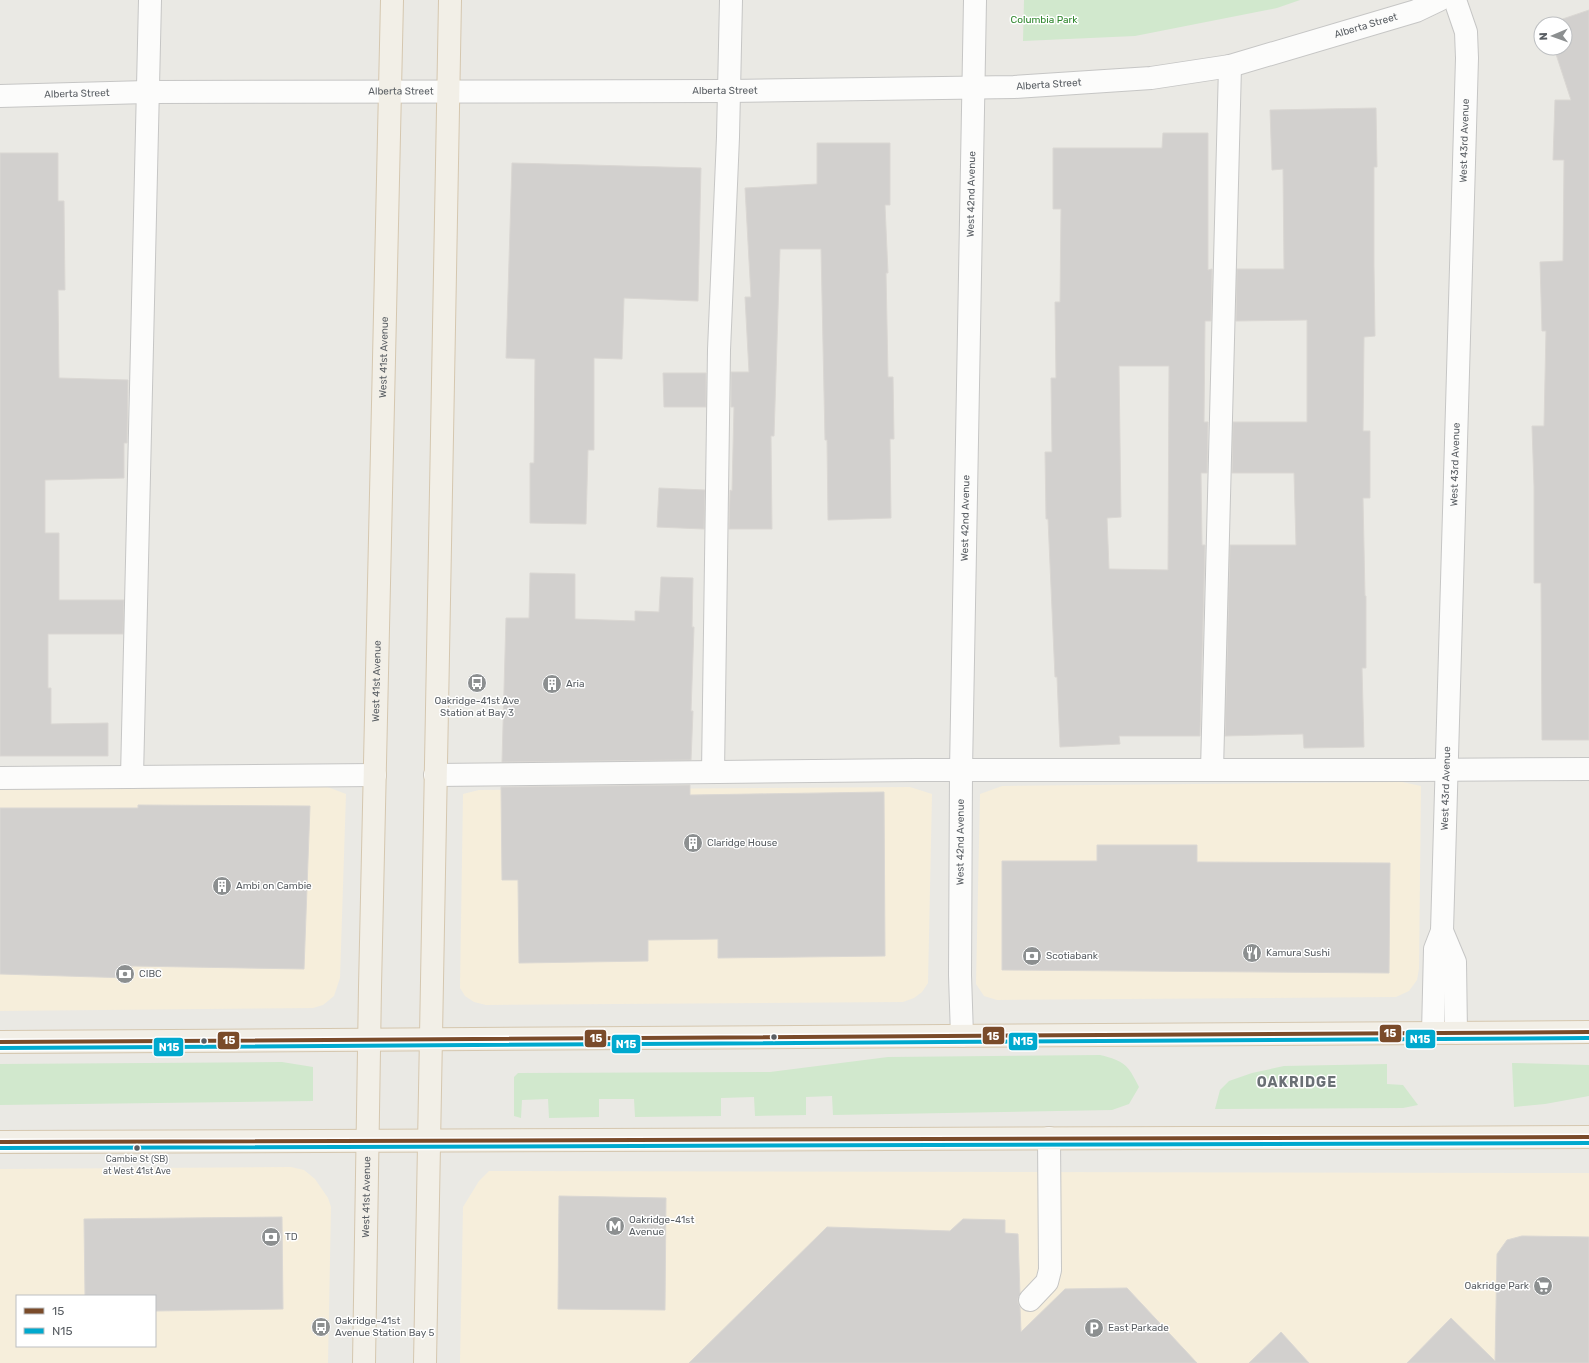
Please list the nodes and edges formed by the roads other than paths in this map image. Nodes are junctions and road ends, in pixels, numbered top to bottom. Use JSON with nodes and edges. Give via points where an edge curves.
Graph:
{"nodes":[{"id":1,"x":150,"y":0,"type":"edge"},
{"id":2,"x":392,"y":0,"type":"edge"},
{"id":3,"x":450,"y":0,"type":"edge"},
{"id":4,"x":731,"y":0,"type":"edge"},
{"id":5,"x":975,"y":0,"type":"edge"},
{"id":6,"x":1439,"y":0,"type":"edge"},
{"id":7,"x":1455,"y":0,"type":"edge"},
{"id":8,"x":1230,"y":66,"type":"junction"},
{"id":9,"x":973,"y":87,"type":"junction"},
{"id":10,"x":729,"y":91,"type":"junction"},
{"id":11,"x":147,"y":92,"type":"junction"},
{"id":12,"x":389,"y":92,"type":"junction"},
{"id":13,"x":449,"y":92,"type":"junction"},
{"id":14,"x":0,"y":96,"type":"edge"},
{"id":15,"x":1589,"y":769,"type":"edge"},
{"id":16,"x":961,"y":770,"type":"junction"},
{"id":17,"x":1212,"y":770,"type":"junction"},
{"id":18,"x":1447,"y":770,"type":"junction"},
{"id":19,"x":713,"y":772,"type":"junction"},
{"id":20,"x":375,"y":775,"type":"junction"},
{"id":21,"x":435,"y":775,"type":"junction"},
{"id":22,"x":132,"y":777,"type":"junction"},
{"id":23,"x":0,"y":778,"type":"edge"},
{"id":24,"x":1442,"y":932,"type":"junction"},
{"id":25,"x":1589,"y":1032,"type":"edge"},
{"id":26,"x":1433,"y":1033,"type":"junction"},
{"id":27,"x":1456,"y":1033,"type":"junction"},
{"id":28,"x":962,"y":1036,"type":"junction"},
{"id":29,"x":431,"y":1039,"type":"junction"},
{"id":30,"x":370,"y":1040,"type":"junction"},
{"id":31,"x":0,"y":1042,"type":"edge"},
{"id":32,"x":1589,"y":1137,"type":"edge"},
{"id":33,"x":1049,"y":1138,"type":"junction"},
{"id":34,"x":368,"y":1140,"type":"junction"},
{"id":35,"x":429,"y":1140,"type":"junction"},
{"id":36,"x":0,"y":1142,"type":"edge"},
{"id":37,"x":1030,"y":1300,"type":"dead end"},
{"id":38,"x":364,"y":1363,"type":"edge"},
{"id":39,"x":425,"y":1363,"type":"edge"}],
"edges":[{"from":1,"to":11,"type":"street"},
{"from":2,"to":12,"type":"main road","name":"West 41st Avenue"},
{"from":3,"to":13,"type":"main road"},
{"from":4,"to":10,"type":"street"},
{"from":5,"to":9,"type":"street","name":"West 42nd Avenue"},
{"from":6,"to":8,"type":"street","name":"Alberta Street","via":[[1416,11]]},
{"from":7,"to":18,"type":"street","name":"West 43rd Avenue","via":[[1466,32],[1468,58]]},
{"from":8,"to":9,"type":"street","name":"Alberta Street","via":[[1151,78],[1014,87]]},
{"from":8,"to":17,"type":"street"},
{"from":9,"to":10,"type":"street","name":"Alberta Street"},
{"from":9,"to":16,"type":"street","name":"West 42nd Avenue"},
{"from":10,"to":13,"type":"street","name":"Alberta Street"},
{"from":10,"to":19,"type":"street","via":[[719,358]]},
{"from":11,"to":12,"type":"street","name":"Alberta Street"},
{"from":11,"to":14,"type":"street","name":"Alberta Street"},
{"from":11,"to":22,"type":"street"},
{"from":12,"to":13,"type":"street","name":"Alberta Street"},
{"from":12,"to":20,"type":"main road","name":"West 41st Avenue"},
{"from":13,"to":21,"type":"main road"},
{"from":15,"to":18,"type":"street"},
{"from":16,"to":17,"type":"street"},
{"from":16,"to":19,"type":"street"},
{"from":16,"to":28,"type":"street","name":"West 42nd Avenue"},
{"from":17,"to":18,"type":"street"},
{"from":18,"to":24,"type":"street","name":"West 43rd Avenue"},
{"from":19,"to":21,"type":"street"},
{"from":20,"to":22,"type":"street"},
{"from":20,"to":30,"type":"main road","name":"West 41st Avenue"},
{"from":21,"to":29,"type":"main road"},
{"from":22,"to":23,"type":"street"},
{"from":24,"to":26,"type":"street","name":"West 43rd Avenue","via":[[1435,949]]},
{"from":24,"to":27,"type":"street","name":"West 43rd Avenue","via":[[1455,962]]},
{"from":25,"to":27,"type":"main road"},
{"from":26,"to":27,"type":"main road"},
{"from":26,"to":28,"type":"main road"},
{"from":28,"to":29,"type":"main road"},
{"from":29,"to":30,"type":"main road"},
{"from":29,"to":35,"type":"main road"},
{"from":30,"to":31,"type":"main road"},
{"from":30,"to":34,"type":"main road","name":"West 41st Avenue"},
{"from":32,"to":33,"type":"main road"},
{"from":33,"to":35,"type":"main road"},
{"from":33,"to":37,"type":"street","via":[[1050,1270],[1047,1282]]},
{"from":34,"to":35,"type":"main road"},
{"from":34,"to":36,"type":"main road"},
{"from":34,"to":38,"type":"main road","name":"West 41st Avenue"},
{"from":35,"to":39,"type":"main road"}]}
